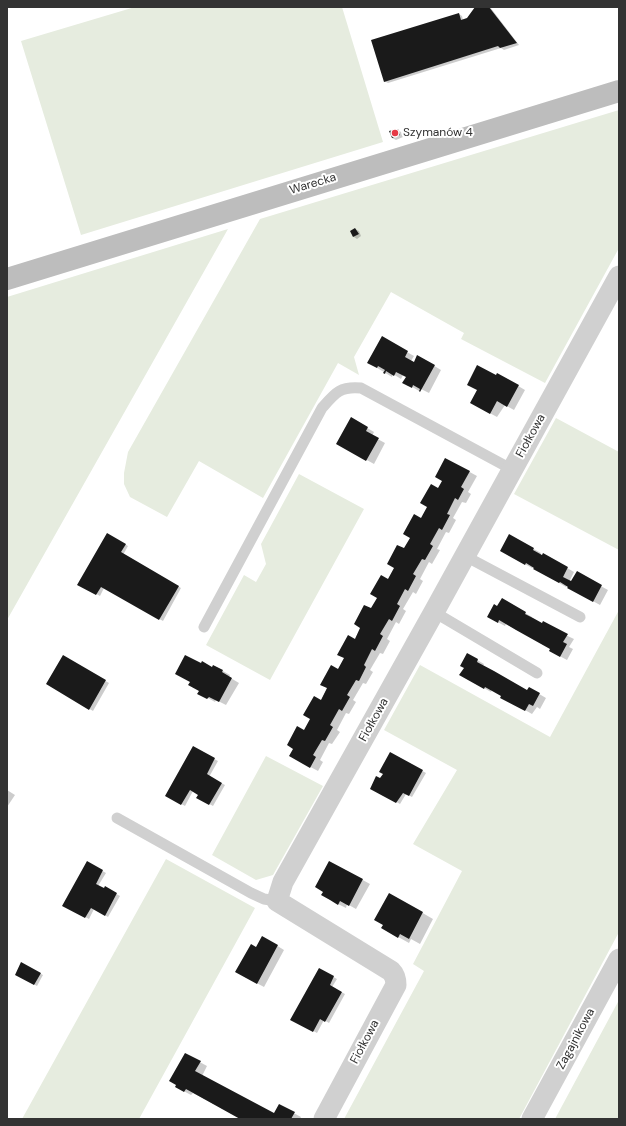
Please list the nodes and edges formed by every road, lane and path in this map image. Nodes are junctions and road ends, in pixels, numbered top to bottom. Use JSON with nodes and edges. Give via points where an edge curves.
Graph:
{"nodes":[{"id":1,"x":619,"y":91,"type":"edge"},
{"id":2,"x":619,"y":276,"type":"edge"},
{"id":3,"x":7,"y":279,"type":"edge"},
{"id":4,"x":513,"y":470,"type":"junction"},
{"id":5,"x":465,"y":556,"type":"junction"},
{"id":6,"x":434,"y":612,"type":"junction"},
{"id":7,"x":580,"y":617,"type":"dead end"},
{"id":8,"x":204,"y":627,"type":"dead end"},
{"id":9,"x":537,"y":672,"type":"dead end"},
{"id":10,"x":117,"y":818,"type":"dead end"},
{"id":11,"x":277,"y":901,"type":"junction"},
{"id":12,"x":619,"y":959,"type":"edge"},
{"id":13,"x":324,"y":1119,"type":"edge"},
{"id":14,"x":532,"y":1119,"type":"edge"}],
"edges":[{"from":1,"to":3,"type":"street","name":"Warecka"},
{"from":2,"to":4,"type":"street","name":"Fiołkowa"},
{"from":4,"to":5,"type":"street","name":"Fiołkowa"},
{"from":4,"to":8,"type":"lane","via":[[361,388],[349,387],[340,391],[322,408]]},
{"from":5,"to":6,"type":"street","name":"Fiołkowa"},
{"from":5,"to":7,"type":"lane"},
{"from":6,"to":9,"type":"lane"},
{"from":6,"to":11,"type":"street","name":"Fiołkowa","via":[[283,882]]},
{"from":10,"to":11,"type":"lane","via":[[251,893]]},
{"from":11,"to":13,"type":"street","name":"Fiołkowa","via":[[395,975],[396,985]]},
{"from":12,"to":14,"type":"street","name":"Zagajnikowa"}]}
